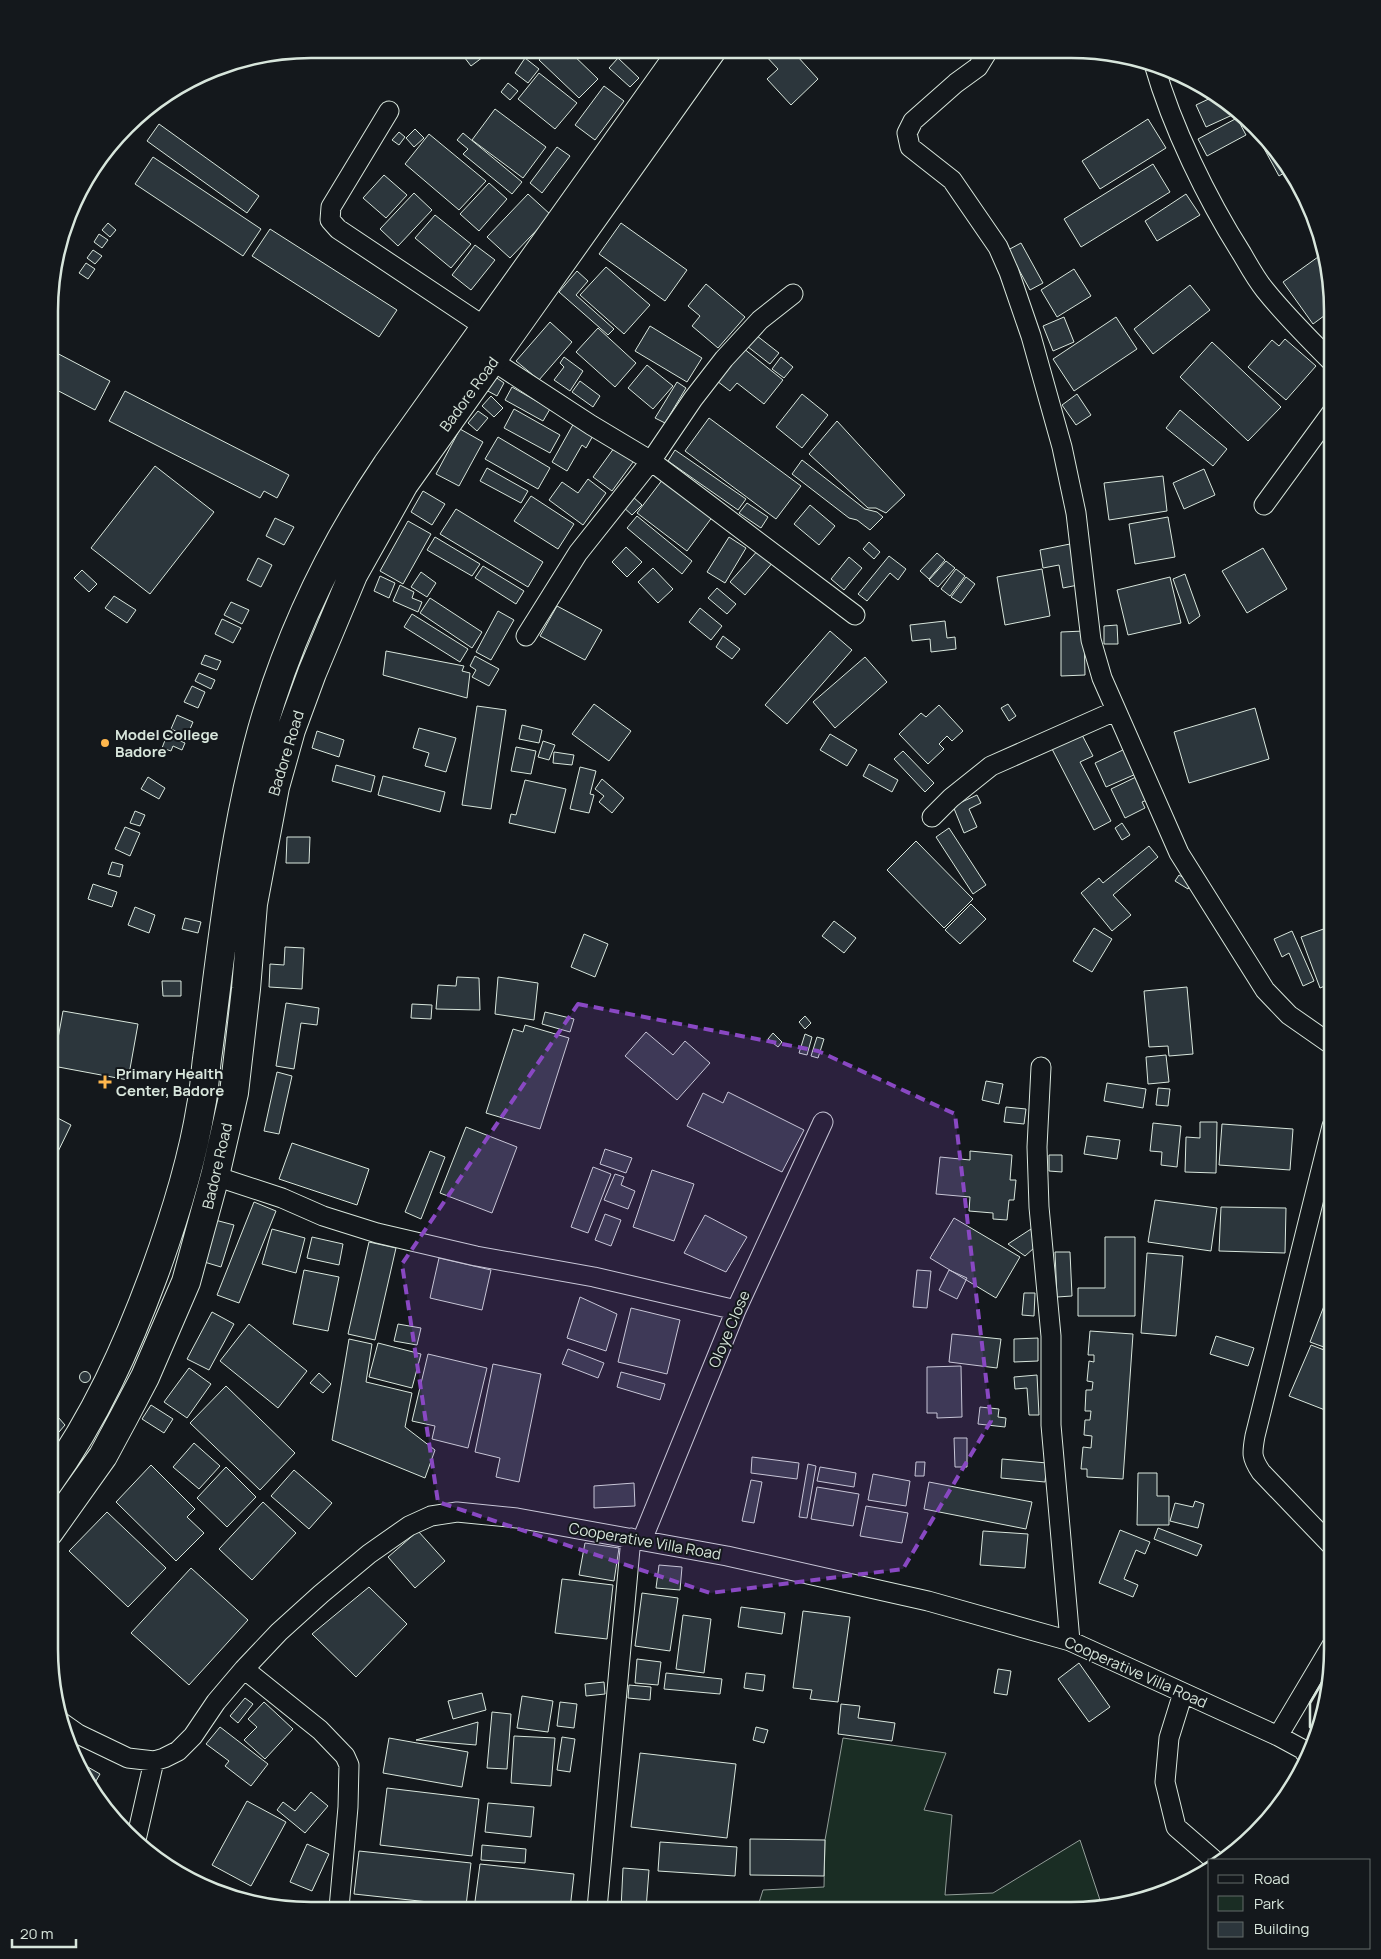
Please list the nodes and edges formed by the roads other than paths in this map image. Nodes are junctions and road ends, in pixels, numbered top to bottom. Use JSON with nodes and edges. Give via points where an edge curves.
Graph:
{"nodes":[{"id":1,"x":677,"y":58,"type":"edge"},
{"id":2,"x":706,"y":58,"type":"edge"},
{"id":3,"x":984,"y":58,"type":"edge"},
{"id":4,"x":1157,"y":73,"type":"edge"},
{"id":5,"x":390,"y":110,"type":"dead end"},
{"id":6,"x":793,"y":294,"type":"dead end"},
{"id":7,"x":485,"y":327,"type":"junction"},
{"id":8,"x":1324,"y":353,"type":"edge"},
{"id":9,"x":493,"y":361,"type":"junction"},
{"id":10,"x":1324,"y":423,"type":"edge"},
{"id":11,"x":651,"y":461,"type":"junction"},
{"id":12,"x":1264,"y":505,"type":"dead end"},
{"id":13,"x":855,"y":614,"type":"dead end"},
{"id":14,"x":526,"y":636,"type":"dead end"},
{"id":15,"x":1115,"y":710,"type":"junction"},
{"id":16,"x":932,"y":817,"type":"dead end"},
{"id":17,"x":1324,"y":1039,"type":"edge"},
{"id":18,"x":1041,"y":1067,"type":"dead end"},
{"id":19,"x":823,"y":1122,"type":"dead end"},
{"id":20,"x":1324,"y":1158,"type":"edge"},
{"id":21,"x":215,"y":1176,"type":"junction"},
{"id":22,"x":736,"y":1310,"type":"junction"},
{"id":23,"x":58,"y":1470,"type":"edge"},
{"id":24,"x":60,"y":1495,"type":"edge"},
{"id":25,"x":1324,"y":1538,"type":"edge"},
{"id":26,"x":636,"y":1539,"type":"junction"},
{"id":27,"x":1070,"y":1641,"type":"junction"},
{"id":28,"x":1323,"y":1660,"type":"edge"},
{"id":29,"x":244,"y":1669,"type":"junction"},
{"id":30,"x":1183,"y":1693,"type":"junction"},
{"id":31,"x":70,"y":1728,"type":"edge"},
{"id":32,"x":1278,"y":1736,"type":"junction"},
{"id":33,"x":1302,"y":1749,"type":"edge"},
{"id":34,"x":154,"y":1761,"type":"junction"},
{"id":35,"x":138,"y":1833,"type":"edge"},
{"id":36,"x":1212,"y":1858,"type":"edge"},
{"id":37,"x":340,"y":1902,"type":"edge"},
{"id":38,"x":598,"y":1902,"type":"edge"}],
"edges":[{"from":1,"to":7,"type":"main road","name":"Badore Road"},
{"from":2,"to":9,"type":"main road","name":"Badore Road"},
{"from":3,"to":15,"type":"street","via":[[978,67],[913,120],[908,140],[910,147],[952,180],[977,215],[998,247],[1018,296],[1062,447],[1076,513],[1092,640]]},
{"from":4,"to":8,"type":"street","via":[[1215,209],[1233,241],[1264,289]]},
{"from":5,"to":7,"type":"street","via":[[331,207],[330,220],[338,229]]},
{"from":6,"to":11,"type":"street","via":[[760,320],[724,359]]},
{"from":7,"to":23,"type":"main road","name":"Badore Road","via":[[358,508],[302,618],[282,669],[262,729],[236,847],[202,1105],[177,1206],[138,1318],[118,1364]]},
{"from":9,"to":11,"type":"street"},
{"from":9,"to":21,"type":"main road","name":"Badore Road","via":[[404,484],[371,542],[337,612],[291,730],[274,787],[253,904],[234,1092]]},
{"from":10,"to":12,"type":"street"},
{"from":11,"to":13,"type":"street"},
{"from":11,"to":14,"type":"street","via":[[578,553]]},
{"from":15,"to":16,"type":"street","via":[[991,766]]},
{"from":15,"to":17,"type":"street","via":[[1179,853],[1242,954],[1265,990],[1289,1014]]},
{"from":18,"to":27,"type":"street","via":[[1037,1147],[1039,1197],[1050,1336],[1051,1425]]},
{"from":19,"to":22,"type":"street","name":"Oloye Close"},
{"from":20,"to":25,"type":"street","via":[[1252,1454],[1261,1472]]},
{"from":21,"to":22,"type":"street","via":[[377,1233]]},
{"from":21,"to":24,"type":"main road","name":"Badore Road","via":[[186,1282],[145,1377],[103,1456]]},
{"from":22,"to":26,"type":"street","name":"Oloye Close"},
{"from":26,"to":27,"type":"street","name":"Cooperative Villa Road","via":[[928,1601]]},
{"from":26,"to":29,"type":"street","name":"Cooperative Villa Road","via":[[517,1518],[457,1512],[431,1516],[409,1526],[370,1554],[279,1632]]},
{"from":26,"to":38,"type":"street","name":"Oloye Close"},
{"from":27,"to":30,"type":"street","name":"Cooperative Villa Road"},
{"from":28,"to":32,"type":"street"},
{"from":29,"to":34,"type":"street","name":"Cooperative Villa Road","via":[[193,1736],[178,1751]]},
{"from":29,"to":37,"type":"street","via":[[320,1730],[345,1756],[349,1765]]},
{"from":30,"to":32,"type":"street","name":"Cooperative Villa Road"},
{"from":30,"to":36,"type":"street","via":[[1168,1738],[1165,1782],[1176,1827]]},
{"from":31,"to":34,"type":"street","name":"Cooperative Villa Road","via":[[128,1758]]},
{"from":32,"to":33,"type":"street","name":"Cooperative Villa Road"},
{"from":34,"to":35,"type":"street"}]}
